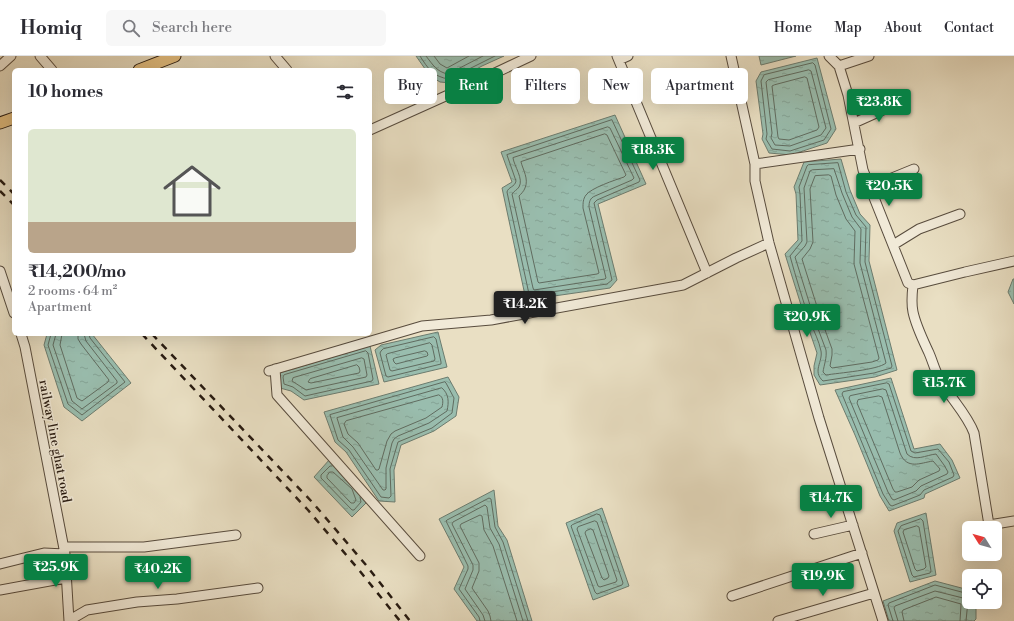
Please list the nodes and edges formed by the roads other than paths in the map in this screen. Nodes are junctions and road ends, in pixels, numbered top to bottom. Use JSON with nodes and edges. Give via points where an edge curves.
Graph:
{"nodes":[{"id":1,"x":11,"y":56,"type":"edge"},
{"id":2,"x":40,"y":56,"type":"edge"},
{"id":3,"x":175,"y":56,"type":"edge"},
{"id":4,"x":275,"y":56,"type":"edge"},
{"id":5,"x":531,"y":56,"type":"edge"},
{"id":6,"x":628,"y":56,"type":"edge"},
{"id":7,"x":731,"y":56,"type":"edge"},
{"id":8,"x":829,"y":56,"type":"edge"},
{"id":9,"x":869,"y":56,"type":"edge"},
{"id":10,"x":618,"y":58,"type":"edge"},
{"id":11,"x":0,"y":66,"type":"edge"},
{"id":12,"x":840,"y":66,"type":"junction"},
{"id":13,"x":50,"y":68,"type":"edge"},
{"id":14,"x":144,"y":68,"type":"edge"},
{"id":15,"x":285,"y":68,"type":"edge"},
{"id":16,"x":894,"y":105,"type":"dead end"},
{"id":17,"x":12,"y":119,"type":"edge"},
{"id":18,"x":0,"y":123,"type":"edge"},
{"id":19,"x":854,"y":123,"type":"junction"},
{"id":20,"x":372,"y":129,"type":"edge"},
{"id":21,"x":860,"y":150,"type":"junction"},
{"id":22,"x":755,"y":164,"type":"junction"},
{"id":23,"x":914,"y":169,"type":"dead end"},
{"id":24,"x":870,"y":187,"type":"junction"},
{"id":25,"x":960,"y":214,"type":"dead end"},
{"id":26,"x":768,"y":243,"type":"junction"},
{"id":27,"x":893,"y":245,"type":"junction"},
{"id":28,"x":1014,"y":261,"type":"edge"},
{"id":29,"x":0,"y":271,"type":"edge"},
{"id":30,"x":706,"y":273,"type":"junction"},
{"id":31,"x":913,"y":285,"type":"junction"},
{"id":32,"x":12,"y":307,"type":"edge"},
{"id":33,"x":22,"y":336,"type":"edge"},
{"id":34,"x":1014,"y":521,"type":"edge"},
{"id":35,"x":853,"y":525,"type":"junction"},
{"id":36,"x":814,"y":534,"type":"dead end"},
{"id":37,"x":236,"y":535,"type":"dead end"},
{"id":38,"x":64,"y":551,"type":"junction"},
{"id":39,"x":862,"y":553,"type":"junction"},
{"id":40,"x":420,"y":556,"type":"dead end"},
{"id":41,"x":0,"y":564,"type":"edge"},
{"id":42,"x":66,"y":578,"type":"junction"},
{"id":43,"x":258,"y":588,"type":"dead end"},
{"id":44,"x":0,"y":590,"type":"edge"},
{"id":45,"x":874,"y":593,"type":"junction"},
{"id":46,"x":732,"y":596,"type":"dead end"},
{"id":47,"x":70,"y":621,"type":"edge"},
{"id":48,"x":778,"y":621,"type":"edge"},
{"id":49,"x":883,"y":621,"type":"edge"}],
"edges":[{"from":1,"to":11,"type":"street"},
{"from":2,"to":13,"type":"street"},
{"from":3,"to":14,"type":"main road"},
{"from":4,"to":15,"type":"street"},
{"from":5,"to":20,"type":"street"},
{"from":6,"to":10,"type":"street"},
{"from":7,"to":22,"type":"street"},
{"from":8,"to":12,"type":"street"},
{"from":9,"to":12,"type":"street"},
{"from":10,"to":30,"type":"street"},
{"from":12,"to":19,"type":"street"},
{"from":16,"to":19,"type":"street"},
{"from":17,"to":18,"type":"main road"},
{"from":19,"to":21,"type":"street"},
{"from":21,"to":22,"type":"street"},
{"from":21,"to":24,"type":"street","via":[[863,170]]},
{"from":22,"to":26,"type":"street","via":[[755,181]]},
{"from":23,"to":24,"type":"street"},
{"from":24,"to":27,"type":"street"},
{"from":25,"to":27,"type":"street","via":[[919,229]]},
{"from":26,"to":30,"type":"street"},
{"from":26,"to":35,"type":"street"},
{"from":27,"to":31,"type":"street","via":[[908,283]]},
{"from":28,"to":31,"type":"street"},
{"from":29,"to":32,"type":"street"},
{"from":30,"to":40,"type":"street","via":[[684,285],[647,292],[491,320],[422,326],[272,370],[277,395]]},
{"from":31,"to":34,"type":"street","via":[[913,312],[934,369],[974,433],[989,525]]},
{"from":33,"to":38,"type":"street","name":"railway line ghat road"},
{"from":35,"to":36,"type":"street"},
{"from":35,"to":39,"type":"street"},
{"from":37,"to":38,"type":"street","via":[[144,547]]},
{"from":38,"to":41,"type":"street","via":[[44,553]]},
{"from":38,"to":42,"type":"street","name":"railway line ghat road"},
{"from":39,"to":45,"type":"street"},
{"from":39,"to":46,"type":"street"},
{"from":42,"to":44,"type":"street"},
{"from":42,"to":47,"type":"street","name":"railway line ghat road"},
{"from":43,"to":47,"type":"street","via":[[87,610]]},
{"from":45,"to":48,"type":"street"},
{"from":45,"to":49,"type":"street"}]}
